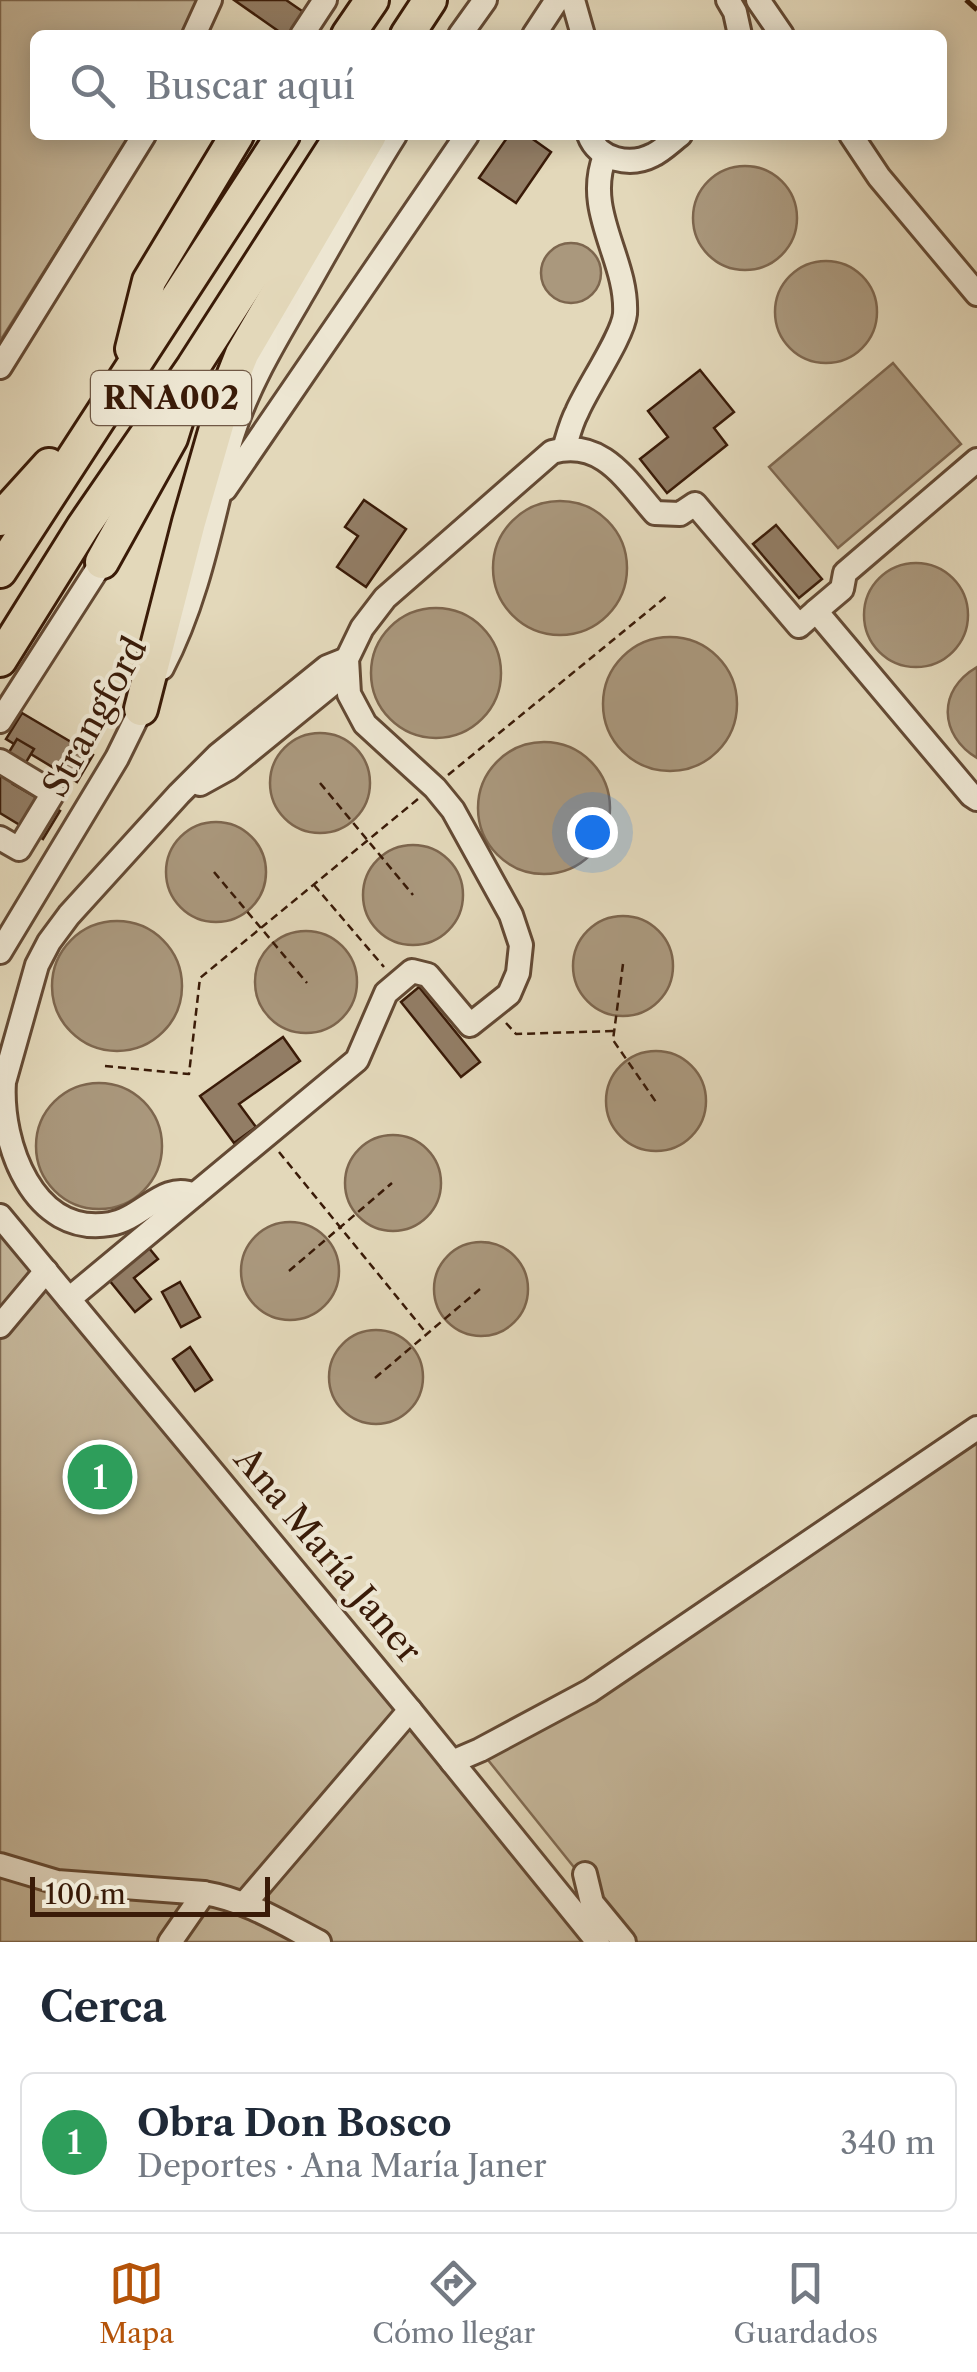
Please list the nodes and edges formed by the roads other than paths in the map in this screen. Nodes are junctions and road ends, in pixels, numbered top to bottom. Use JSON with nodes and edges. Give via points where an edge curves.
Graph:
{"nodes":[{"id":1,"x":210,"y":0,"type":"edge"},
{"id":2,"x":325,"y":0,"type":"edge"},
{"id":3,"x":372,"y":0,"type":"edge"},
{"id":4,"x":430,"y":0,"type":"edge"},
{"id":5,"x":484,"y":0,"type":"edge"},
{"id":6,"x":558,"y":0,"type":"edge"},
{"id":7,"x":573,"y":0,"type":"edge"},
{"id":8,"x":728,"y":0,"type":"edge"},
{"id":9,"x":758,"y":0,"type":"edge"},
{"id":10,"x":196,"y":30,"type":"edge"},
{"id":11,"x":305,"y":30,"type":"edge"},
{"id":12,"x":351,"y":30,"type":"edge"},
{"id":13,"x":409,"y":30,"type":"edge"},
{"id":14,"x":463,"y":30,"type":"edge"},
{"id":15,"x":537,"y":30,"type":"edge"},
{"id":16,"x":581,"y":30,"type":"edge"},
{"id":17,"x":739,"y":30,"type":"edge"},
{"id":18,"x":779,"y":30,"type":"edge"},
{"id":19,"x":141,"y":140,"type":"edge"},
{"id":20,"x":234,"y":140,"type":"edge"},
{"id":21,"x":279,"y":140,"type":"edge"},
{"id":22,"x":339,"y":140,"type":"edge"},
{"id":23,"x":367,"y":140,"type":"edge"},
{"id":24,"x":393,"y":140,"type":"edge"},
{"id":25,"x":464,"y":140,"type":"edge"},
{"id":26,"x":591,"y":140,"type":"edge"},
{"id":27,"x":673,"y":140,"type":"edge"},
{"id":28,"x":853,"y":140,"type":"edge"},
{"id":29,"x":606,"y":156,"type":"junction"},
{"id":30,"x":977,"y":294,"type":"edge"},
{"id":31,"x":0,"y":367,"type":"edge"},
{"id":32,"x":192,"y":367,"type":"junction"},
{"id":33,"x":118,"y":385,"type":"junction"},
{"id":34,"x":564,"y":448,"type":"junction"},
{"id":35,"x":977,"y":460,"type":"edge"},
{"id":36,"x":218,"y":500,"type":"junction"},
{"id":37,"x":0,"y":519,"type":"edge"},
{"id":38,"x":102,"y":562,"type":"joint"},
{"id":39,"x":0,"y":571,"type":"edge"},
{"id":40,"x":816,"y":611,"type":"junction"},
{"id":41,"x":347,"y":659,"type":"junction"},
{"id":42,"x":0,"y":660,"type":"edge"},
{"id":43,"x":141,"y":709,"type":"junction"},
{"id":44,"x":0,"y":721,"type":"edge"},
{"id":45,"x":0,"y":761,"type":"edge"},
{"id":46,"x":977,"y":799,"type":"edge"},
{"id":47,"x":0,"y":838,"type":"edge"},
{"id":48,"x":0,"y":952,"type":"edge"},
{"id":49,"x":194,"y":1195,"type":"junction"},
{"id":50,"x":0,"y":1216,"type":"edge"},
{"id":51,"x":46,"y":1271,"type":"junction"},
{"id":52,"x":69,"y":1298,"type":"junction"},
{"id":53,"x":0,"y":1326,"type":"edge"},
{"id":54,"x":977,"y":1428,"type":"edge"},
{"id":55,"x":410,"y":1710,"type":"junction"},
{"id":56,"x":452,"y":1762,"type":"junction"},
{"id":57,"x":0,"y":1865,"type":"edge"},
{"id":58,"x":585,"y":1874,"type":"dead end"},
{"id":59,"x":204,"y":1893,"type":"junction"},
{"id":60,"x":245,"y":1903,"type":"junction"},
{"id":61,"x":170,"y":1942,"type":"edge"},
{"id":62,"x":319,"y":1942,"type":"edge"},
{"id":63,"x":598,"y":1942,"type":"edge"},
{"id":64,"x":624,"y":1942,"type":"edge"}],
"edges":[{"from":1,"to":10,"type":"street"},
{"from":2,"to":11,"type":"street"},
{"from":3,"to":12,"type":"highway"},
{"from":4,"to":13,"type":"highway"},
{"from":5,"to":14,"type":"street"},
{"from":6,"to":15,"type":"street"},
{"from":7,"to":16,"type":"street"},
{"from":8,"to":17,"type":"street"},
{"from":9,"to":18,"type":"street"},
{"from":19,"to":31,"type":"street"},
{"from":20,"to":33,"type":"highway","via":[[150,281]]},
{"from":21,"to":33,"type":"highway","number":"RNA002"},
{"from":22,"to":32,"type":"highway","number":"RNA002"},
{"from":23,"to":43,"type":"highway","via":[[242,354],[189,522]]},
{"from":24,"to":36,"type":"street","name":"Strangford","via":[[248,393]]},
{"from":25,"to":36,"type":"street","name":"Strangford"},
{"from":26,"to":29,"type":"street"},
{"from":27,"to":29,"type":"street","via":[[652,156],[628,162]]},
{"from":28,"to":30,"type":"street"},
{"from":29,"to":34,"type":"street","via":[[598,200],[624,294],[624,323]]},
{"from":32,"to":38,"type":"highway","via":[[170,438]]},
{"from":32,"to":42,"type":"highway","number":"RNA002"},
{"from":33,"to":37,"type":"highway"},
{"from":33,"to":39,"type":"highway","number":"RNA002"},
{"from":34,"to":40,"type":"street","via":[[609,460],[655,512],[680,514],[696,504],[799,626]]},
{"from":34,"to":41,"type":"street","via":[[385,598]]},
{"from":35,"to":40,"type":"street","via":[[845,573],[842,589]]},
{"from":36,"to":43,"type":"street","name":"Strangford","via":[[178,637]]},
{"from":38,"to":44,"type":"street"},
{"from":40,"to":46,"type":"street"},
{"from":41,"to":49,"type":"street","via":[[349,694],[365,724],[453,810],[511,914],[520,945],[518,973],[509,994],[470,1025],[428,975],[412,972],[386,992],[357,1060]]},
{"from":41,"to":49,"type":"street","via":[[313,678],[179,794],[69,915],[48,942],[32,982],[3,1098],[15,1155],[40,1201],[61,1218],[94,1226],[114,1224],[170,1192]]},
{"from":43,"to":48,"type":"street","name":"Strangford"},
{"from":45,"to":47,"type":"street","via":[[54,793],[19,849]]},
{"from":49,"to":52,"type":"street"},
{"from":50,"to":51,"type":"street","name":"Ana María Janer"},
{"from":51,"to":52,"type":"street","name":"Ana María Janer"},
{"from":51,"to":53,"type":"street"},
{"from":52,"to":55,"type":"street","name":"Ana María Janer"},
{"from":54,"to":56,"type":"street","via":[[590,1691]]},
{"from":55,"to":56,"type":"street","name":"Ana María Janer"},
{"from":55,"to":60,"type":"street"},
{"from":56,"to":63,"type":"street","name":"Ana María Janer"},
{"from":57,"to":59,"type":"street","via":[[57,1882]]},
{"from":58,"to":64,"type":"street","via":[[592,1903]]},
{"from":59,"to":60,"type":"street"},
{"from":59,"to":61,"type":"street"},
{"from":60,"to":62,"type":"street"}]}
